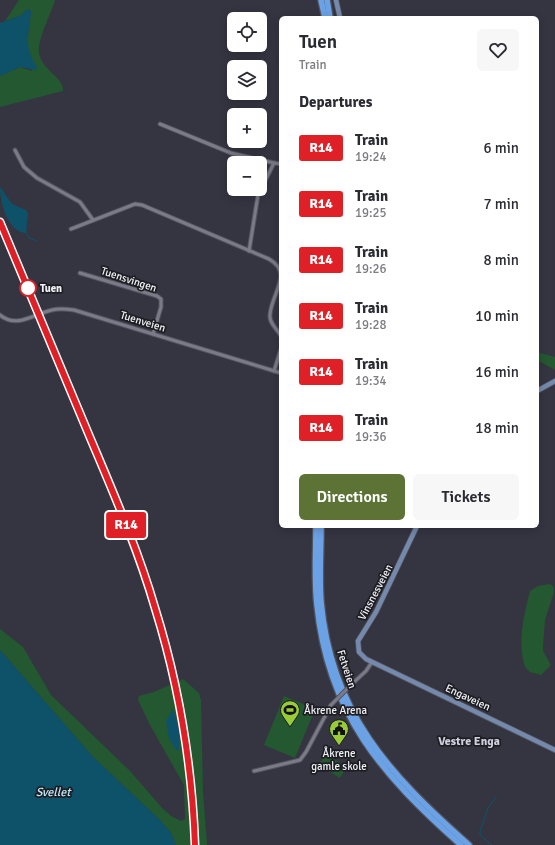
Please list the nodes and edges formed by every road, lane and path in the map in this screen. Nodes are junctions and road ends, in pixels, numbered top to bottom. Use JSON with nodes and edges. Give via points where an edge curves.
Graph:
{"nodes":[{"id":1,"x":322,"y":0,"type":"edge"},
{"id":2,"x":327,"y":0,"type":"edge"},
{"id":3,"x":336,"y":0,"type":"edge"},
{"id":4,"x":325,"y":16,"type":"edge"},
{"id":5,"x":330,"y":16,"type":"edge"},
{"id":6,"x":340,"y":16,"type":"edge"},
{"id":7,"x":160,"y":124,"type":"dead end"},
{"id":8,"x":15,"y":150,"type":"dead end"},
{"id":9,"x":274,"y":163,"type":"junction"},
{"id":10,"x":279,"y":164,"type":"edge"},
{"id":11,"x":93,"y":220,"type":"junction"},
{"id":12,"x":71,"y":229,"type":"dead end"},
{"id":13,"x":249,"y":251,"type":"junction"},
{"id":14,"x":279,"y":268,"type":"edge"},
{"id":15,"x":80,"y":273,"type":"dead end"},
{"id":16,"x":279,"y":283,"type":"edge"},
{"id":17,"x":0,"y":314,"type":"edge"},
{"id":18,"x":279,"y":333,"type":"edge"},
{"id":19,"x":153,"y":334,"type":"junction"},
{"id":20,"x":279,"y":355,"type":"edge"},
{"id":21,"x":274,"y":371,"type":"junction"},
{"id":22,"x":279,"y":372,"type":"edge"},
{"id":23,"x":555,"y":381,"type":"edge"},
{"id":24,"x":539,"y":390,"type":"edge"},
{"id":25,"x":316,"y":528,"type":"edge"},
{"id":26,"x":321,"y":528,"type":"edge"},
{"id":27,"x":416,"y":528,"type":"edge"},
{"id":28,"x":372,"y":662,"type":"junction"},
{"id":29,"x":555,"y":750,"type":"edge"},
{"id":30,"x":254,"y":770,"type":"dead end"},
{"id":31,"x":461,"y":845,"type":"edge"},
{"id":32,"x":469,"y":845,"type":"edge"}],
"edges":[{"from":1,"to":4,"type":"highway"},
{"from":2,"to":5,"type":"highway"},
{"from":3,"to":6,"type":"main road"},
{"from":7,"to":9,"type":"street","via":[[231,153]]},
{"from":8,"to":11,"type":"street","via":[[24,167],[37,178],[80,202]]},
{"from":9,"to":10,"type":"street"},
{"from":9,"to":13,"type":"street","via":[[258,195]]},
{"from":11,"to":12,"type":"street"},
{"from":11,"to":13,"type":"street","via":[[135,204],[142,205]]},
{"from":13,"to":14,"type":"street","via":[[271,260]]},
{"from":15,"to":19,"type":"street","name":"Tuensvingen","via":[[157,296],[161,300],[161,307]]},
{"from":16,"to":18,"type":"street","via":[[269,314]]},
{"from":17,"to":19,"type":"street","name":"Tuenveien","via":[[11,321],[20,321],[51,310],[70,309]]},
{"from":19,"to":21,"type":"street","name":"Tuenveien"},
{"from":20,"to":21,"type":"street"},
{"from":21,"to":22,"type":"street","name":"Tuenveien"},
{"from":23,"to":24,"type":"main road"},
{"from":25,"to":31,"type":"highway","name":"Fetveien","via":[[315,584],[319,622],[328,665],[341,700],[365,743],[387,773]]},
{"from":26,"to":32,"type":"highway","name":"Fetveien","via":[[320,584],[324,621],[333,664],[346,698],[369,740],[391,770]]},
{"from":27,"to":28,"type":"main road","name":"Vinsnesveien","via":[[376,612],[358,641],[360,654]]},
{"from":28,"to":29,"type":"main road","name":"Engaveien"},
{"from":28,"to":30,"type":"street","bridge":true,"via":[[331,705],[300,760]]}]}
